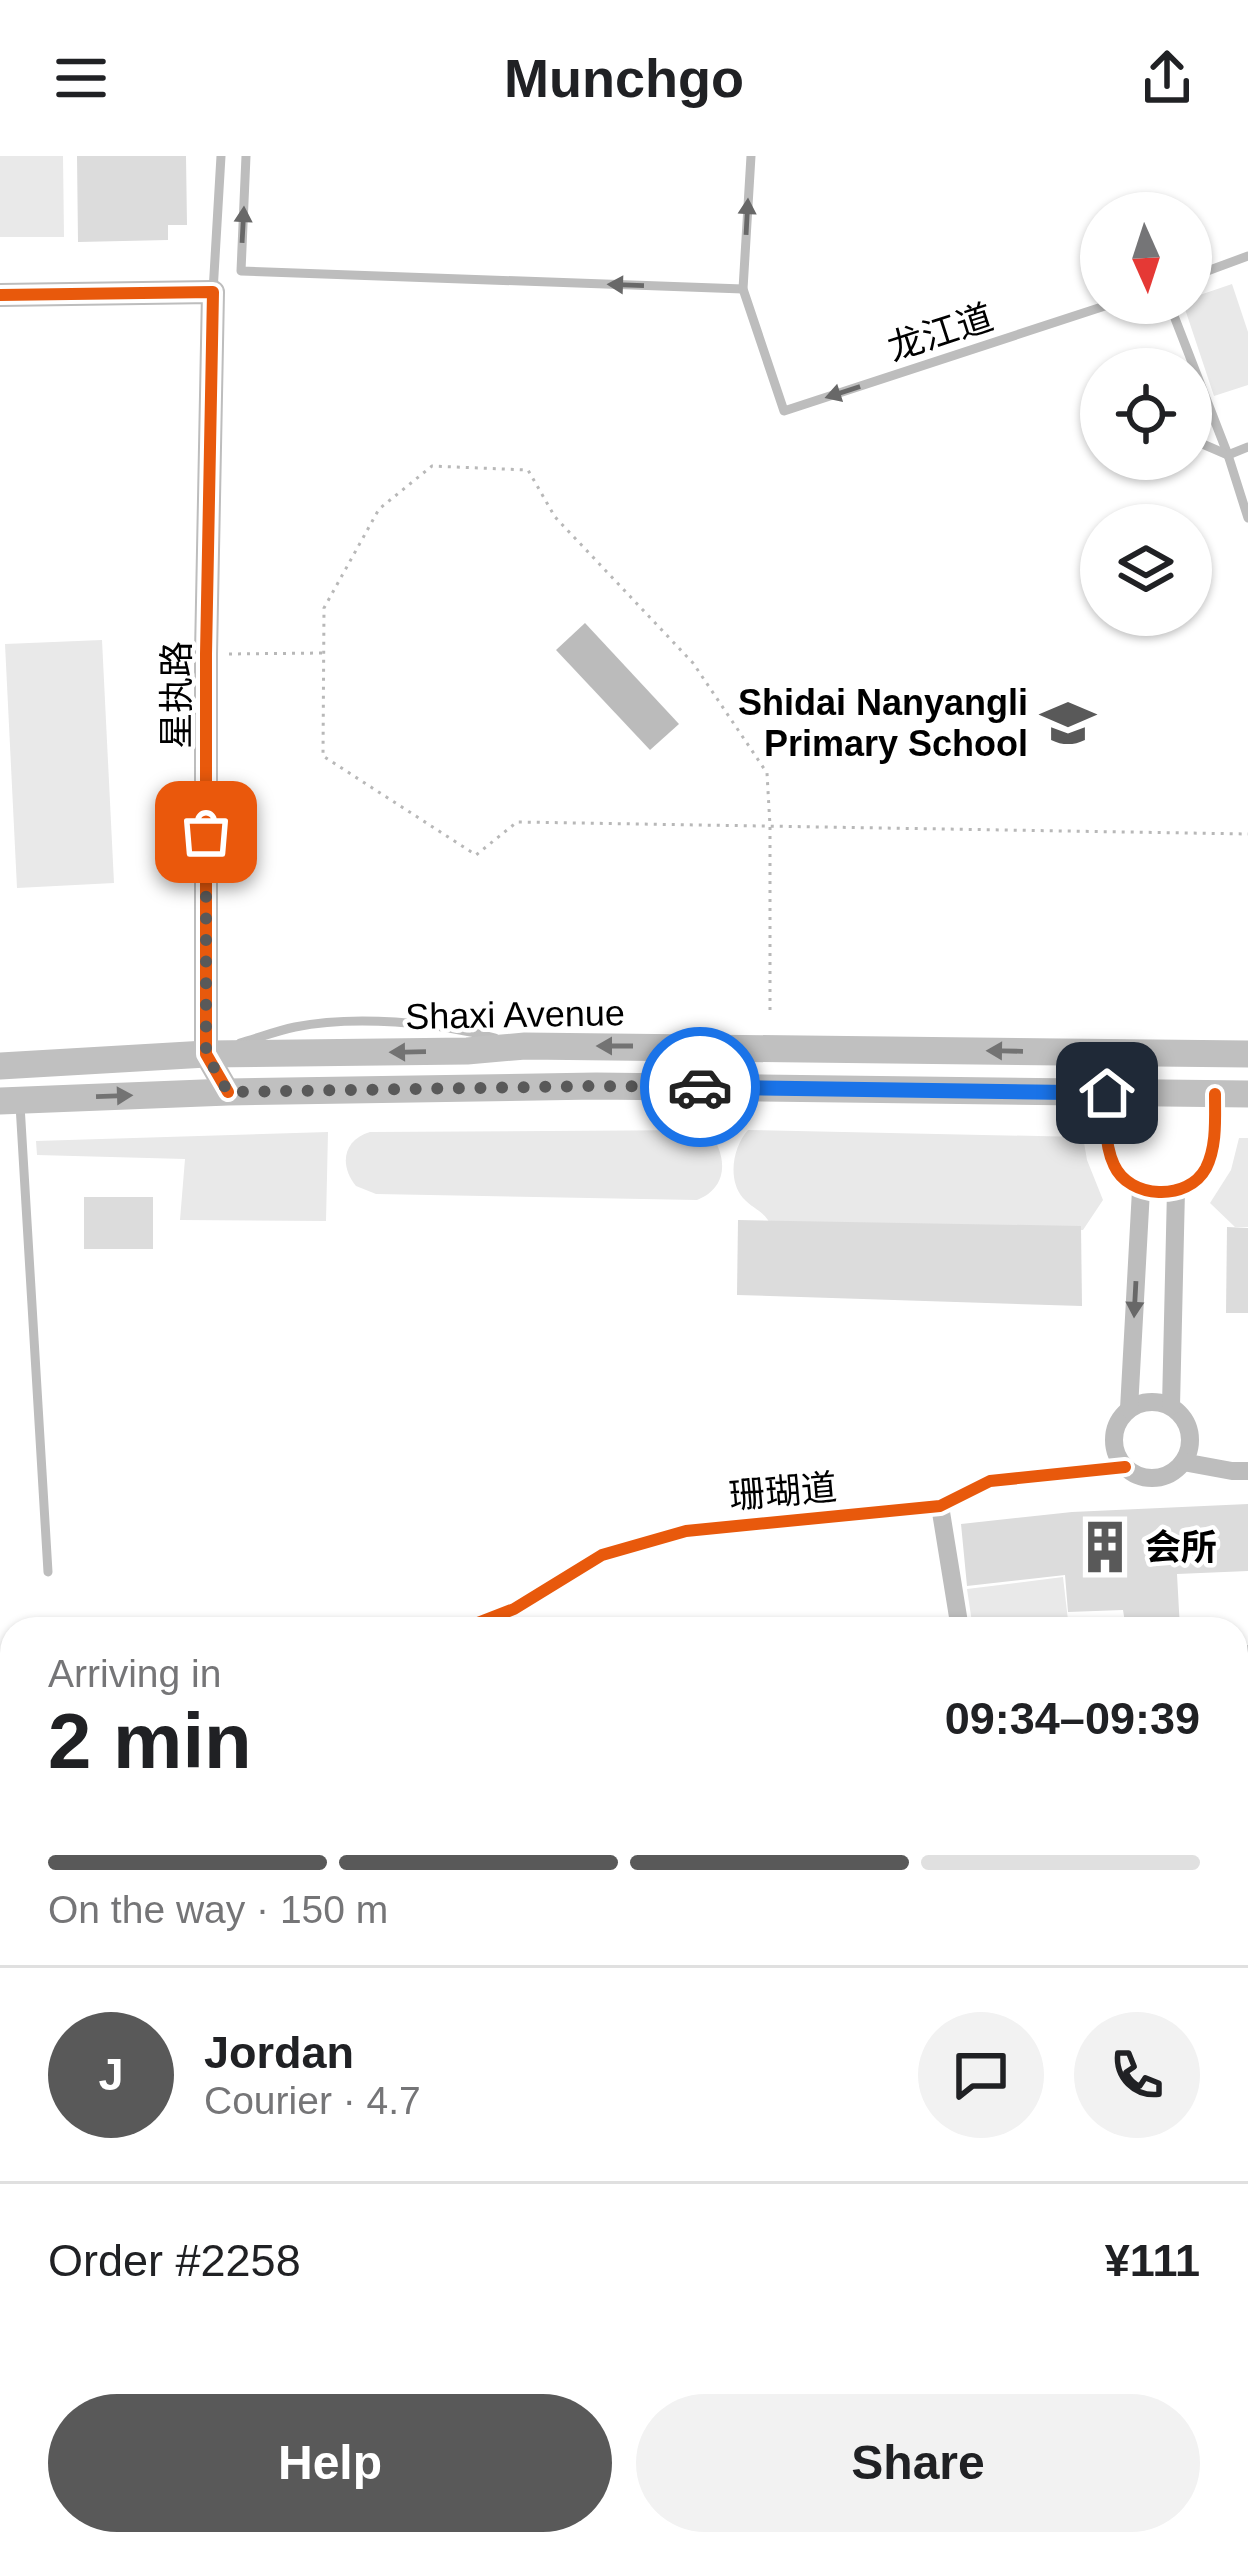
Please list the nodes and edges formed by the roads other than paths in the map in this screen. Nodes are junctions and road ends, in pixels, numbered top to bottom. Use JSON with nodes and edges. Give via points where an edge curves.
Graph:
{"nodes":[{"id":1,"x":221,"y":156,"type":"edge"},
{"id":2,"x":246,"y":156,"type":"edge"},
{"id":3,"x":751,"y":156,"type":"edge"},
{"id":4,"x":1248,"y":256,"type":"edge"},
{"id":5,"x":1212,"y":269,"type":"edge"},
{"id":6,"x":743,"y":289,"type":"junction"},
{"id":7,"x":213,"y":292,"type":"junction"},
{"id":8,"x":0,"y":295,"type":"edge"},
{"id":9,"x":1080,"y":314,"type":"edge"},
{"id":10,"x":1177,"y":324,"type":"edge"},
{"id":11,"x":1248,"y":447,"type":"edge"},
{"id":12,"x":1212,"y":448,"type":"edge"},
{"id":13,"x":1228,"y":455,"type":"junction"},
{"id":14,"x":1248,"y":518,"type":"edge"},
{"id":15,"x":1107,"y":1053,"type":"junction"},
{"id":16,"x":206,"y":1054,"type":"junction"},
{"id":17,"x":1248,"y":1054,"type":"edge"},
{"id":18,"x":0,"y":1066,"type":"edge"},
{"id":19,"x":228,"y":1092,"type":"junction"},
{"id":20,"x":1107,"y":1093,"type":"junction"},
{"id":21,"x":1215,"y":1094,"type":"junction"},
{"id":22,"x":1248,"y":1094,"type":"edge"},
{"id":23,"x":10,"y":1101,"type":"edge"},
{"id":24,"x":1141,"y":1190,"type":"junction"},
{"id":25,"x":1176,"y":1190,"type":"junction"},
{"id":26,"x":1171,"y":1406,"type":"junction"},
{"id":27,"x":1129,"y":1409,"type":"junction"},
{"id":28,"x":1184,"y":1462,"type":"junction"},
{"id":29,"x":1125,"y":1467,"type":"junction"},
{"id":30,"x":1248,"y":1471,"type":"edge"},
{"id":31,"x":940,"y":1506,"type":"junction"},
{"id":32,"x":48,"y":1572,"type":"dead end"},
{"id":33,"x":495,"y":1617,"type":"edge"},
{"id":34,"x":958,"y":1617,"type":"edge"}],
"edges":[{"from":1,"to":7,"type":"lane"},
{"from":6,"to":2,"type":"lane","one_way":true,"via":[[241,271]]},
{"from":6,"to":3,"type":"lane","one_way":true},
{"from":4,"to":5,"type":"lane"},
{"from":9,"to":6,"type":"lane","name":"龙江道","one_way":true,"via":[[784,412]]},
{"from":7,"to":8,"type":"street"},
{"from":7,"to":16,"type":"street","name":"星执路"},
{"from":10,"to":13,"type":"lane"},
{"from":11,"to":13,"type":"lane"},
{"from":12,"to":13,"type":"lane"},
{"from":13,"to":14,"type":"lane"},
{"from":15,"to":16,"type":"main road","name":"Shaxi Avenue","one_way":true,"via":[[525,1046]]},
{"from":15,"to":17,"type":"main road","name":"Shaxi Avenue"},
{"from":15,"to":20,"type":"street"},
{"from":16,"to":18,"type":"main road","name":"Shaxi Avenue"},
{"from":16,"to":19,"type":"street"},
{"from":19,"to":20,"type":"main road","name":"Shaxi Avenue","via":[[596,1086]]},
{"from":23,"to":19,"type":"main road","name":"Shaxi Avenue","one_way":true},
{"from":20,"to":21,"type":"main road","name":"Shaxi Avenue"},
{"from":20,"to":24,"type":"street","via":[[1111,1159]]},
{"from":21,"to":22,"type":"main road","name":"Shaxi Avenue"},
{"from":21,"to":25,"type":"street","via":[[1205,1170]]},
{"from":23,"to":32,"type":"lane"},
{"from":24,"to":25,"type":"street"},
{"from":24,"to":27,"type":"street","one_way":true},
{"from":25,"to":26,"type":"street"},
{"from":26,"to":27,"type":"street"},
{"from":26,"to":28,"type":"street","via":[[1190,1431]]},
{"from":27,"to":29,"type":"street","via":[[1114,1437]]},
{"from":28,"to":29,"type":"street","via":[[1156,1478]]},
{"from":28,"to":30,"type":"street"},
{"from":29,"to":31,"type":"street","name":"珊瑚道","via":[[991,1481]]},
{"from":31,"to":33,"type":"street","name":"珊瑚道","via":[[686,1531],[602,1555]]},
{"from":31,"to":34,"type":"street"}]}
